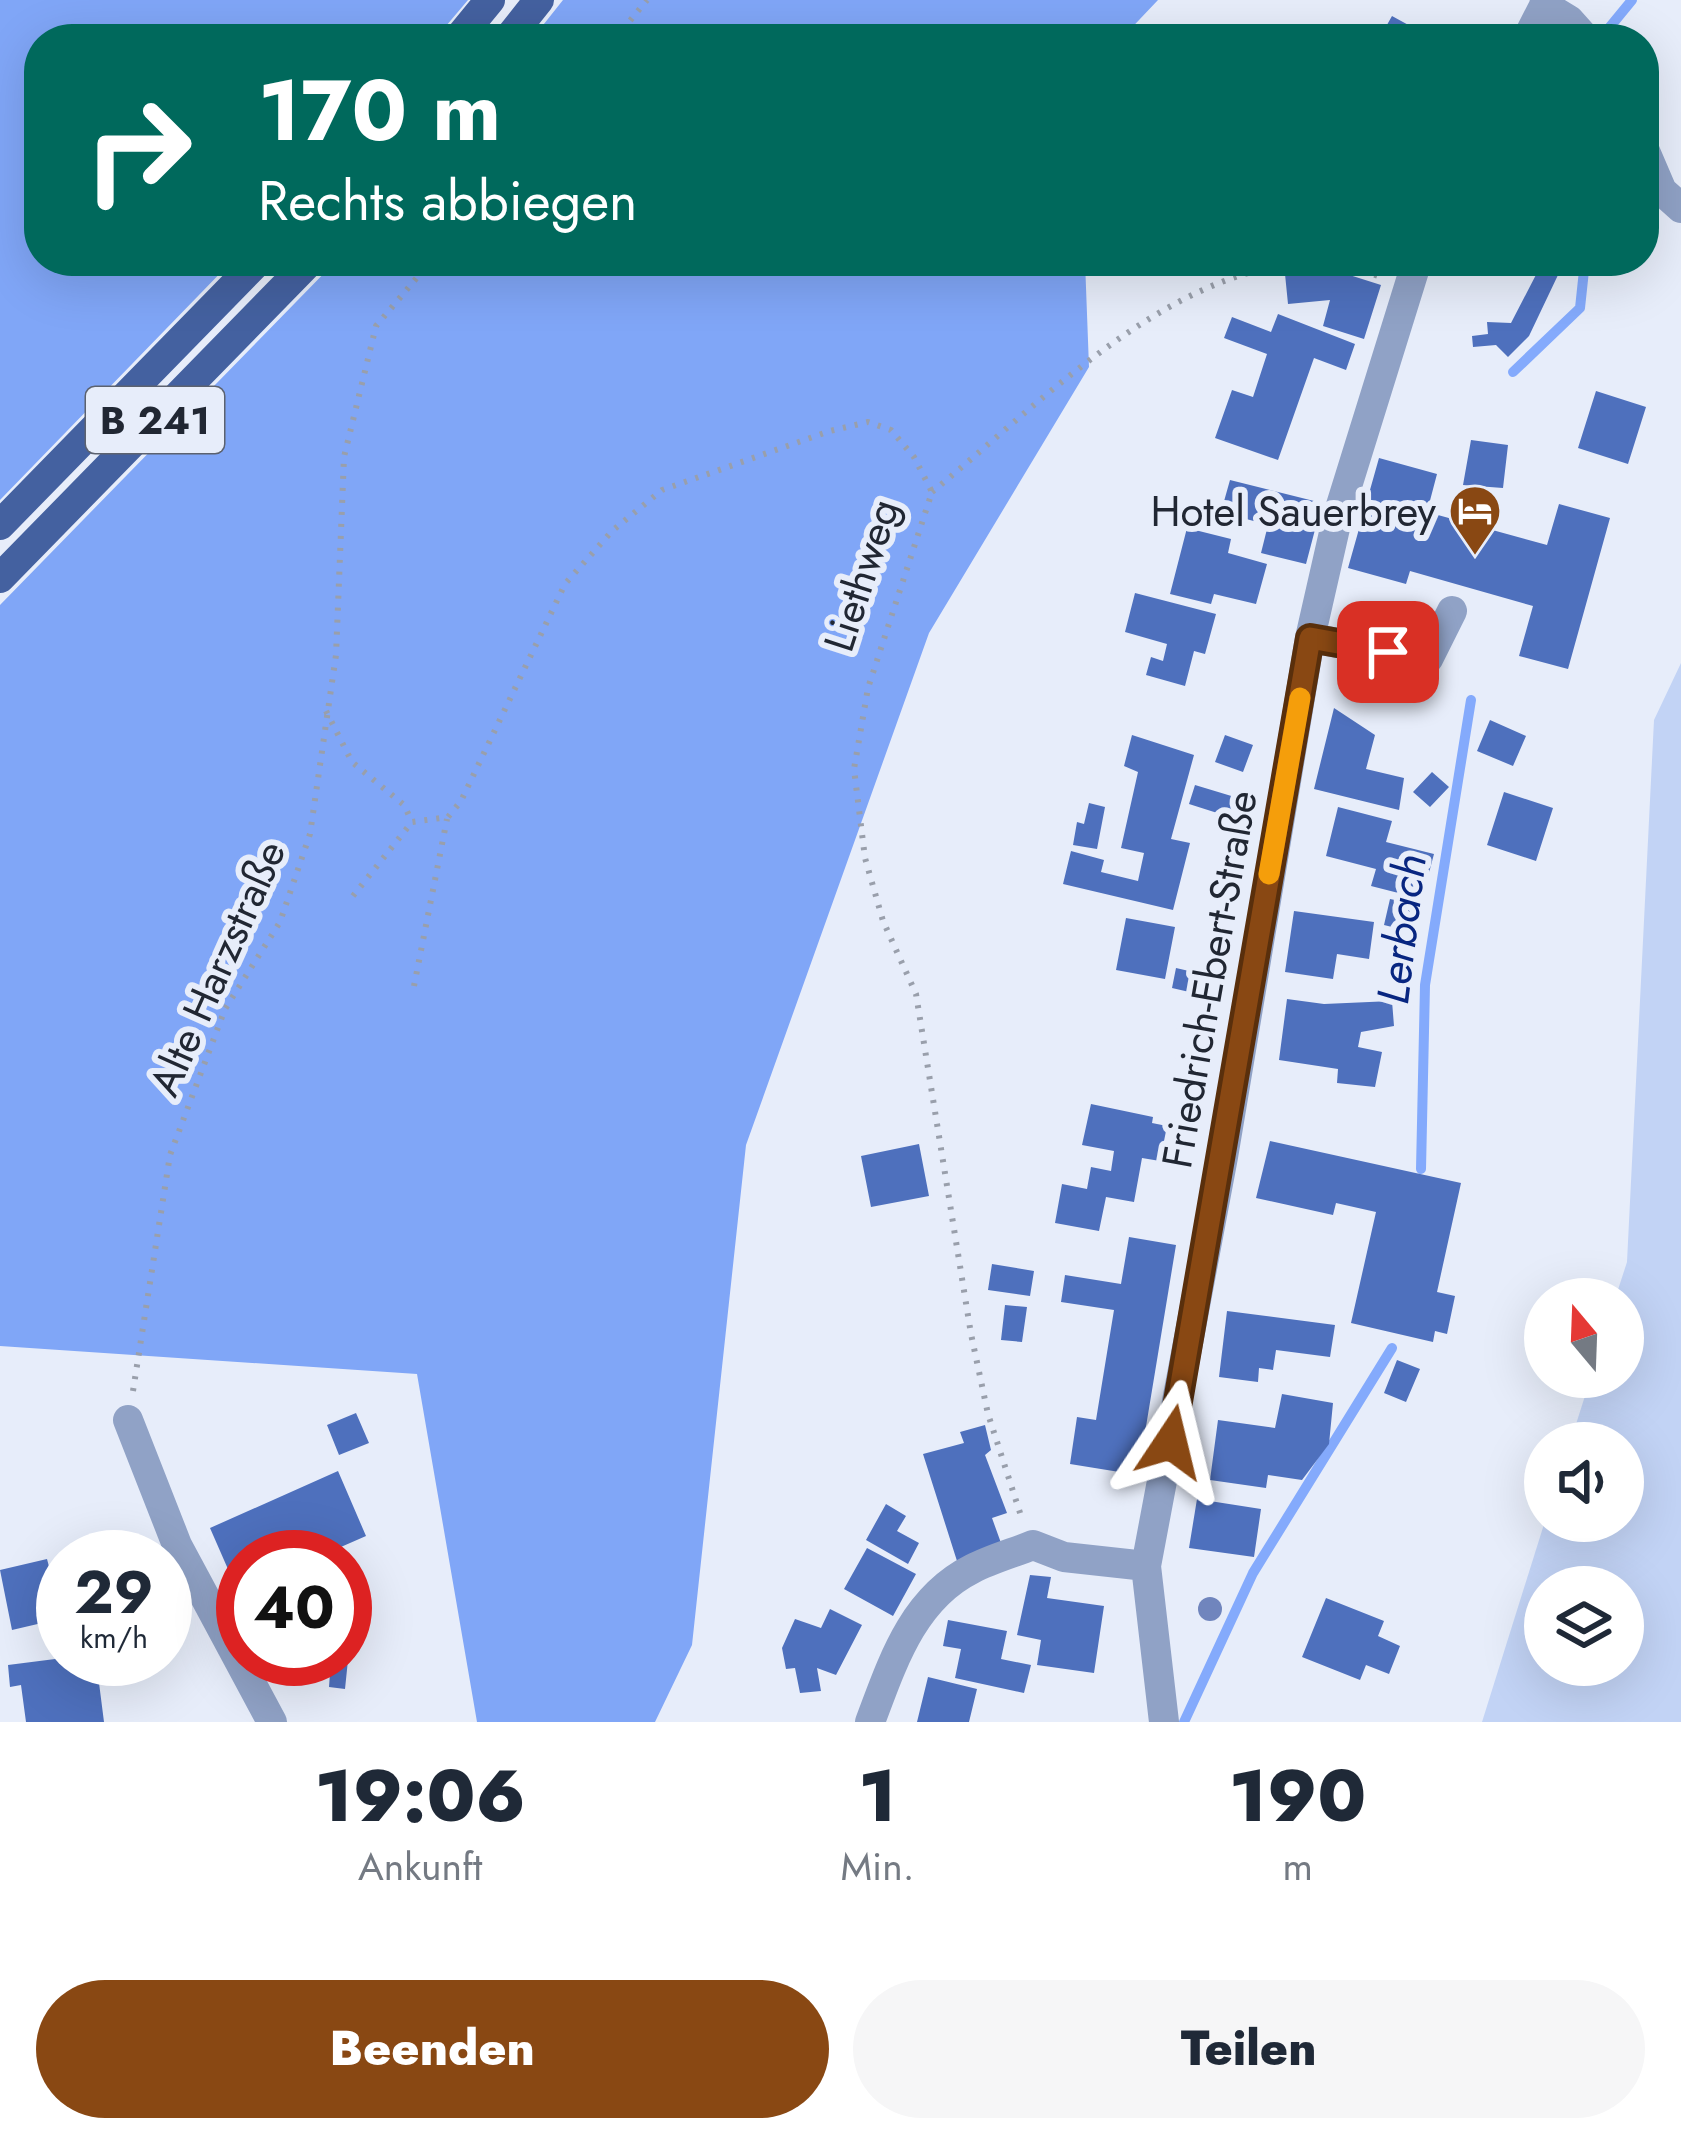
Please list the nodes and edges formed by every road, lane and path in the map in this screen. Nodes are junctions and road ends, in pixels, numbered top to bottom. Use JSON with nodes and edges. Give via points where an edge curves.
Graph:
{"nodes":[{"id":1,"x":490,"y":0,"type":"edge"},
{"id":2,"x":539,"y":0,"type":"edge"},
{"id":3,"x":647,"y":0,"type":"edge"},
{"id":4,"x":470,"y":24,"type":"edge"},
{"id":5,"x":520,"y":24,"type":"edge"},
{"id":6,"x":627,"y":24,"type":"edge"},
{"id":7,"x":1659,"y":184,"type":"edge"},
{"id":8,"x":1681,"y":208,"type":"edge"},
{"id":9,"x":243,"y":276,"type":"edge"},
{"id":10,"x":295,"y":276,"type":"edge"},
{"id":11,"x":418,"y":276,"type":"edge"},
{"id":12,"x":1255,"y":276,"type":"edge"},
{"id":13,"x":1411,"y":276,"type":"edge"},
{"id":14,"x":932,"y":492,"type":"junction"},
{"id":15,"x":0,"y":525,"type":"edge"},
{"id":16,"x":0,"y":578,"type":"edge"},
{"id":17,"x":1452,"y":611,"type":"dead end"},
{"id":18,"x":1310,"y":638,"type":"junction"},
{"id":19,"x":326,"y":711,"type":"junction"},
{"id":20,"x":448,"y":818,"type":"junction"},
{"id":21,"x":412,"y":822,"type":"junction"},
{"id":22,"x":353,"y":896,"type":"dead end"},
{"id":23,"x":414,"y":986,"type":"dead end"},
{"id":24,"x":128,"y":1420,"type":"joint"},
{"id":25,"x":1033,"y":1545,"type":"junction"},
{"id":26,"x":1146,"y":1566,"type":"junction"},
{"id":27,"x":1163,"y":1714,"type":"edge"},
{"id":28,"x":272,"y":1722,"type":"edge"},
{"id":29,"x":870,"y":1722,"type":"edge"}],
"edges":[{"from":1,"to":4,"type":"main road"},
{"from":2,"to":5,"type":"main road"},
{"from":3,"to":6,"type":"path"},
{"from":7,"to":8,"type":"street"},
{"from":9,"to":15,"type":"main road","number":"B 241"},
{"from":10,"to":16,"type":"main road","number":"B 241"},
{"from":11,"to":19,"type":"path","name":"Alte Harzstraße","via":[[376,326],[344,457],[336,655]]},
{"from":12,"to":14,"type":"path","via":[[1190,296],[1088,358]]},
{"from":13,"to":18,"type":"street","name":"Friedrich-Ebert-Straße","via":[[1338,515]]},
{"from":14,"to":20,"type":"path","name":"Liethweg","via":[[891,430],[868,422],[662,490],[612,530],[565,584]]},
{"from":14,"to":25,"type":"path","name":"Liethweg","via":[[868,688],[854,770],[865,857],[916,994],[988,1414]]},
{"from":17,"to":18,"type":"street","via":[[1427,659]]},
{"from":18,"to":26,"type":"street","name":"Friedrich-Ebert-Straße"},
{"from":19,"to":21,"type":"path","via":[[352,762],[404,805]]},
{"from":19,"to":24,"type":"path","name":"Alte Harzstraße","via":[[310,834],[280,922],[224,1009],[170,1155]]},
{"from":20,"to":21,"type":"path"},
{"from":20,"to":23,"type":"path","name":"Liethweg"},
{"from":21,"to":22,"type":"path"},
{"from":24,"to":28,"type":"street","via":[[177,1545]]},
{"from":25,"to":26,"type":"street","via":[[1064,1557]]},
{"from":25,"to":29,"type":"street","via":[[969,1570],[929,1599]]},
{"from":26,"to":27,"type":"street","name":"Friedrich-Ebert-Straße"}]}
